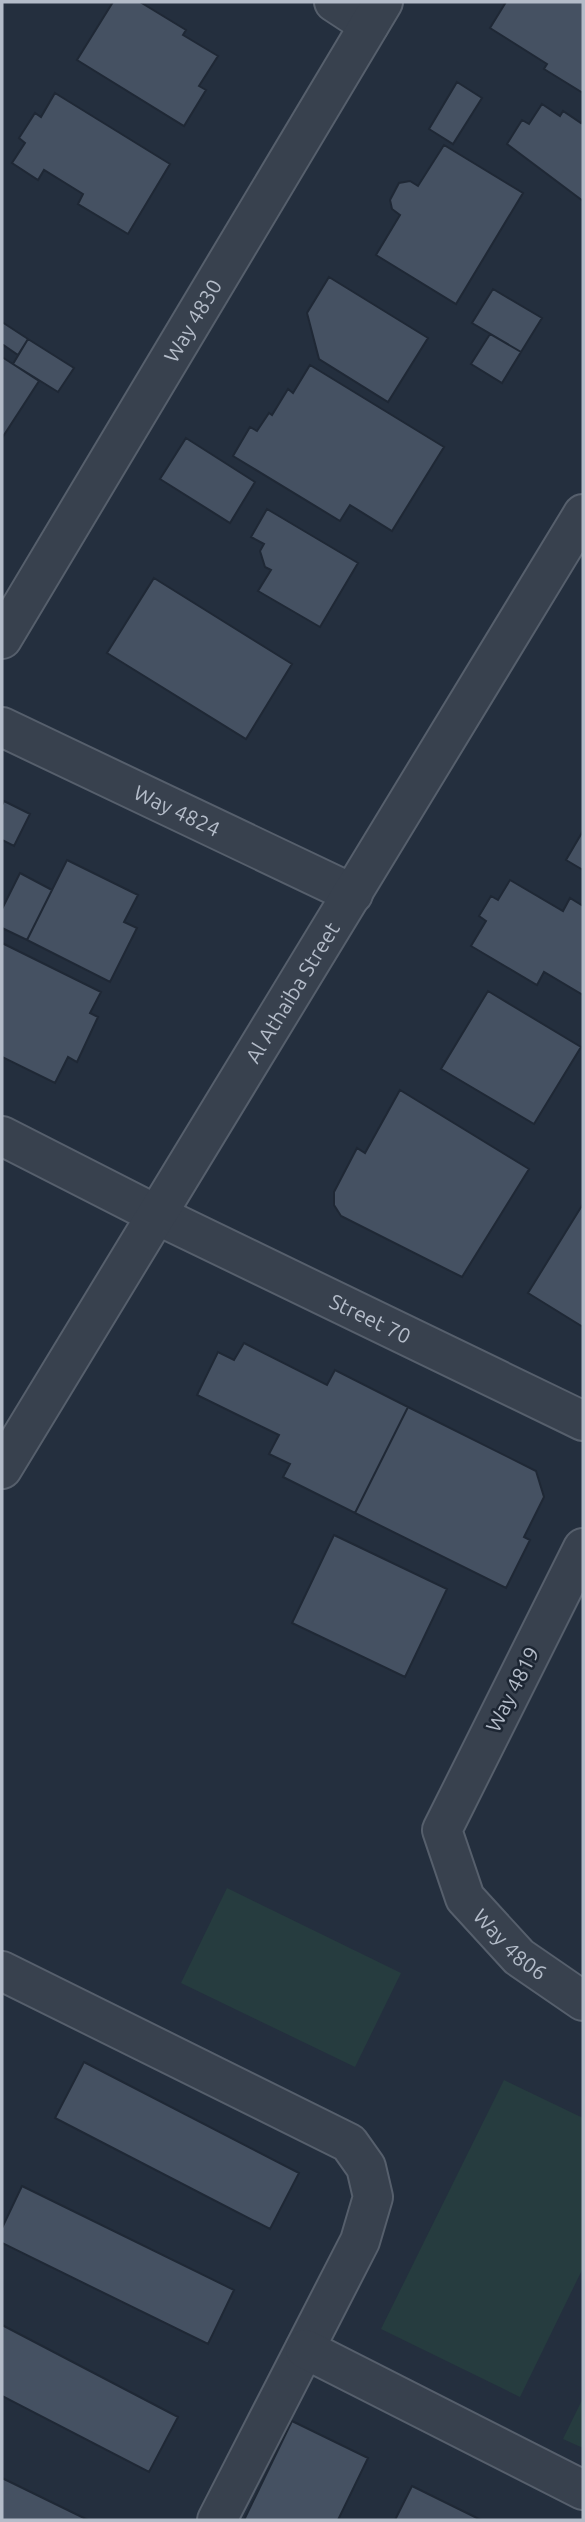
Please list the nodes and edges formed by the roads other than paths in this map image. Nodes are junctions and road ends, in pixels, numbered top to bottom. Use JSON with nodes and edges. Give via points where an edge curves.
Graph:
{"nodes":[{"id":1,"x":334,"y":2,"type":"edge"},
{"id":2,"x":376,"y":13,"type":"edge"},
{"id":3,"x":583,"y":514,"type":"edge"},
{"id":4,"x":2,"y":639,"type":"edge"},
{"id":5,"x":2,"y":727,"type":"edge"},
{"id":6,"x":353,"y":894,"type":"junction"},
{"id":7,"x":2,"y":1136,"type":"edge"},
{"id":8,"x":157,"y":1215,"type":"junction"},
{"id":9,"x":583,"y":1421,"type":"edge"},
{"id":10,"x":2,"y":1468,"type":"edge"},
{"id":11,"x":583,"y":1548,"type":"edge"},
{"id":12,"x":442,"y":1830,"type":"joint"},
{"id":13,"x":2,"y":1971,"type":"edge"},
{"id":14,"x":583,"y":2001,"type":"edge"},
{"id":15,"x":305,"y":2349,"type":"junction"},
{"id":16,"x":583,"y":2490,"type":"edge"},
{"id":17,"x":217,"y":2520,"type":"edge"}],
"edges":[{"from":1,"to":2,"type":"street"},
{"from":2,"to":4,"type":"street","name":"Way 4830"},
{"from":3,"to":6,"type":"street","name":"Al Athaiba Street"},
{"from":5,"to":6,"type":"street","name":"Way 4824"},
{"from":6,"to":8,"type":"street","name":"Al Athaiba Street"},
{"from":7,"to":8,"type":"street","name":"Street 70"},
{"from":8,"to":9,"type":"street","name":"Street 70"},
{"from":8,"to":10,"type":"street","name":"Al Athaiba Street"},
{"from":11,"to":12,"type":"street","name":"Way 4819"},
{"from":12,"to":14,"type":"street","name":"Way 4806","via":[[465,1898],[519,1957]]},
{"from":13,"to":15,"type":"street","via":[[349,2143],[366,2167],[373,2197],[360,2241]]},
{"from":15,"to":16,"type":"street"},
{"from":15,"to":17,"type":"street"}]}
